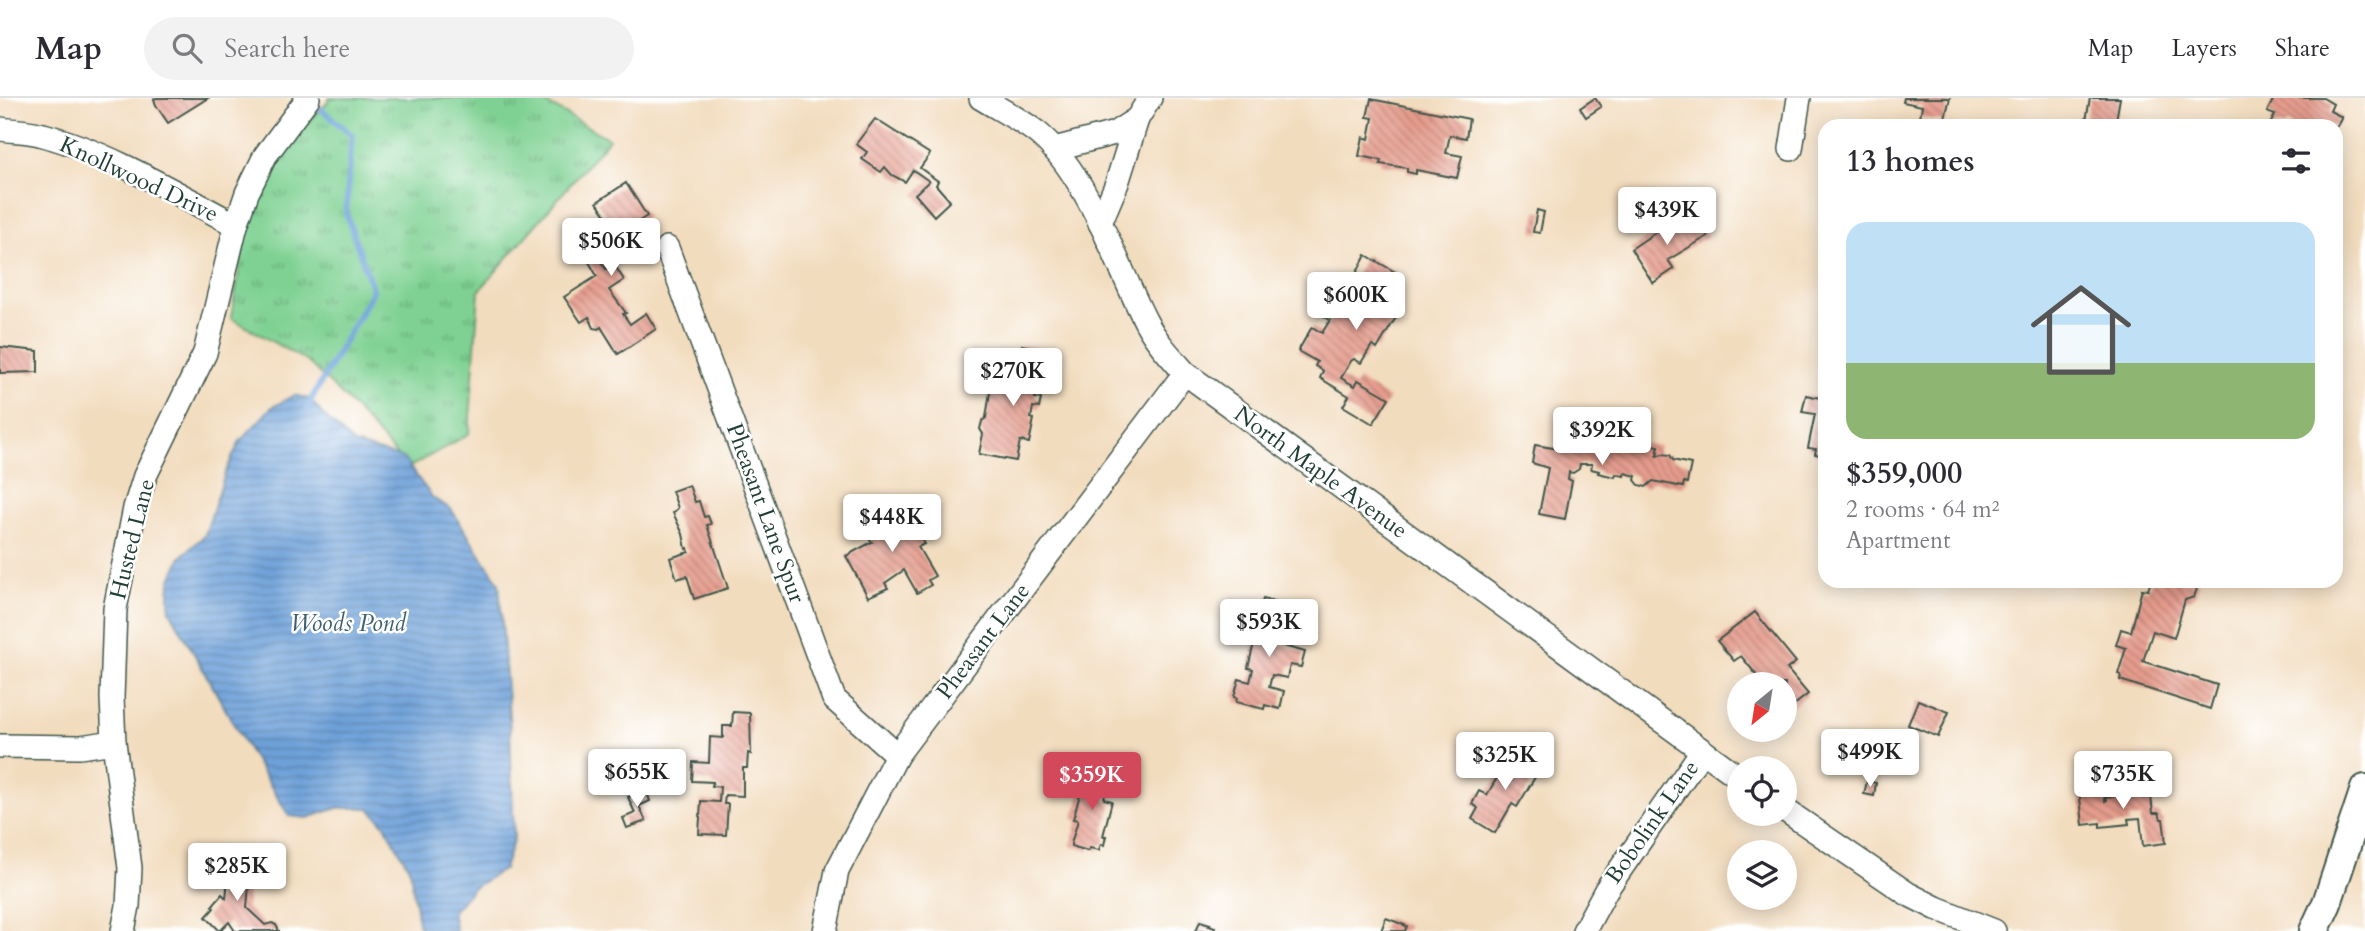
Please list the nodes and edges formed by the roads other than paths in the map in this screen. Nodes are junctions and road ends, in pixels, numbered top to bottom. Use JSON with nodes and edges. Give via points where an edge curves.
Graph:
{"nodes":[{"id":1,"x":309,"y":98,"type":"edge"},
{"id":2,"x":981,"y":98,"type":"edge"},
{"id":3,"x":1150,"y":98,"type":"edge"},
{"id":4,"x":1799,"y":98,"type":"edge"},
{"id":5,"x":1137,"y":119,"type":"junction"},
{"id":6,"x":0,"y":129,"type":"edge"},
{"id":7,"x":1054,"y":149,"type":"junction"},
{"id":8,"x":1791,"y":149,"type":"dead end"},
{"id":9,"x":1100,"y":223,"type":"junction"},
{"id":10,"x":236,"y":225,"type":"junction"},
{"id":11,"x":667,"y":248,"type":"dead end"},
{"id":12,"x":1185,"y":373,"type":"junction"},
{"id":13,"x":114,"y":742,"type":"junction"},
{"id":14,"x":0,"y":746,"type":"edge"},
{"id":15,"x":1702,"y":751,"type":"junction"},
{"id":16,"x":898,"y":755,"type":"junction"},
{"id":17,"x":1727,"y":769,"type":"edge"},
{"id":18,"x":2365,"y":789,"type":"edge"},
{"id":19,"x":1797,"y":818,"type":"edge"},
{"id":20,"x":123,"y":931,"type":"edge"},
{"id":21,"x":825,"y":931,"type":"edge"},
{"id":22,"x":1584,"y":931,"type":"edge"},
{"id":23,"x":1994,"y":931,"type":"edge"},
{"id":24,"x":2314,"y":931,"type":"edge"}],
"edges":[{"from":1,"to":10,"type":"street","name":"Husted Lane","via":[[265,156]]},
{"from":2,"to":7,"type":"street","name":"North Maple Avenue"},
{"from":3,"to":5,"type":"street"},
{"from":4,"to":8,"type":"street"},
{"from":5,"to":7,"type":"street","via":[[1115,133]]},
{"from":5,"to":9,"type":"street"},
{"from":6,"to":10,"type":"street","name":"Knollwood Drive","via":[[43,135],[89,151]]},
{"from":7,"to":9,"type":"street","name":"North Maple Avenue"},
{"from":9,"to":12,"type":"street","name":"North Maple Avenue","via":[[1147,324]]},
{"from":10,"to":13,"type":"street","name":"Husted Lane","via":[[205,353],[145,476],[135,508],[115,610]]},
{"from":11,"to":16,"type":"street","name":"Pheasant Lane Spur","via":[[834,699]]},
{"from":12,"to":15,"type":"street","name":"North Maple Avenue"},
{"from":12,"to":16,"type":"street","name":"Pheasant Lane"},
{"from":13,"to":14,"type":"street","via":[[80,747]]},
{"from":13,"to":20,"type":"street","name":"Husted Lane","via":[[130,868]]},
{"from":15,"to":17,"type":"street","name":"North Maple Avenue"},
{"from":15,"to":22,"type":"street","name":"Bobolink Lane","via":[[1606,890]]},
{"from":16,"to":21,"type":"street","name":"Pheasant Lane","via":[[837,871]]},
{"from":18,"to":24,"type":"main road"},
{"from":19,"to":23,"type":"street","via":[[1908,894]]}]}
